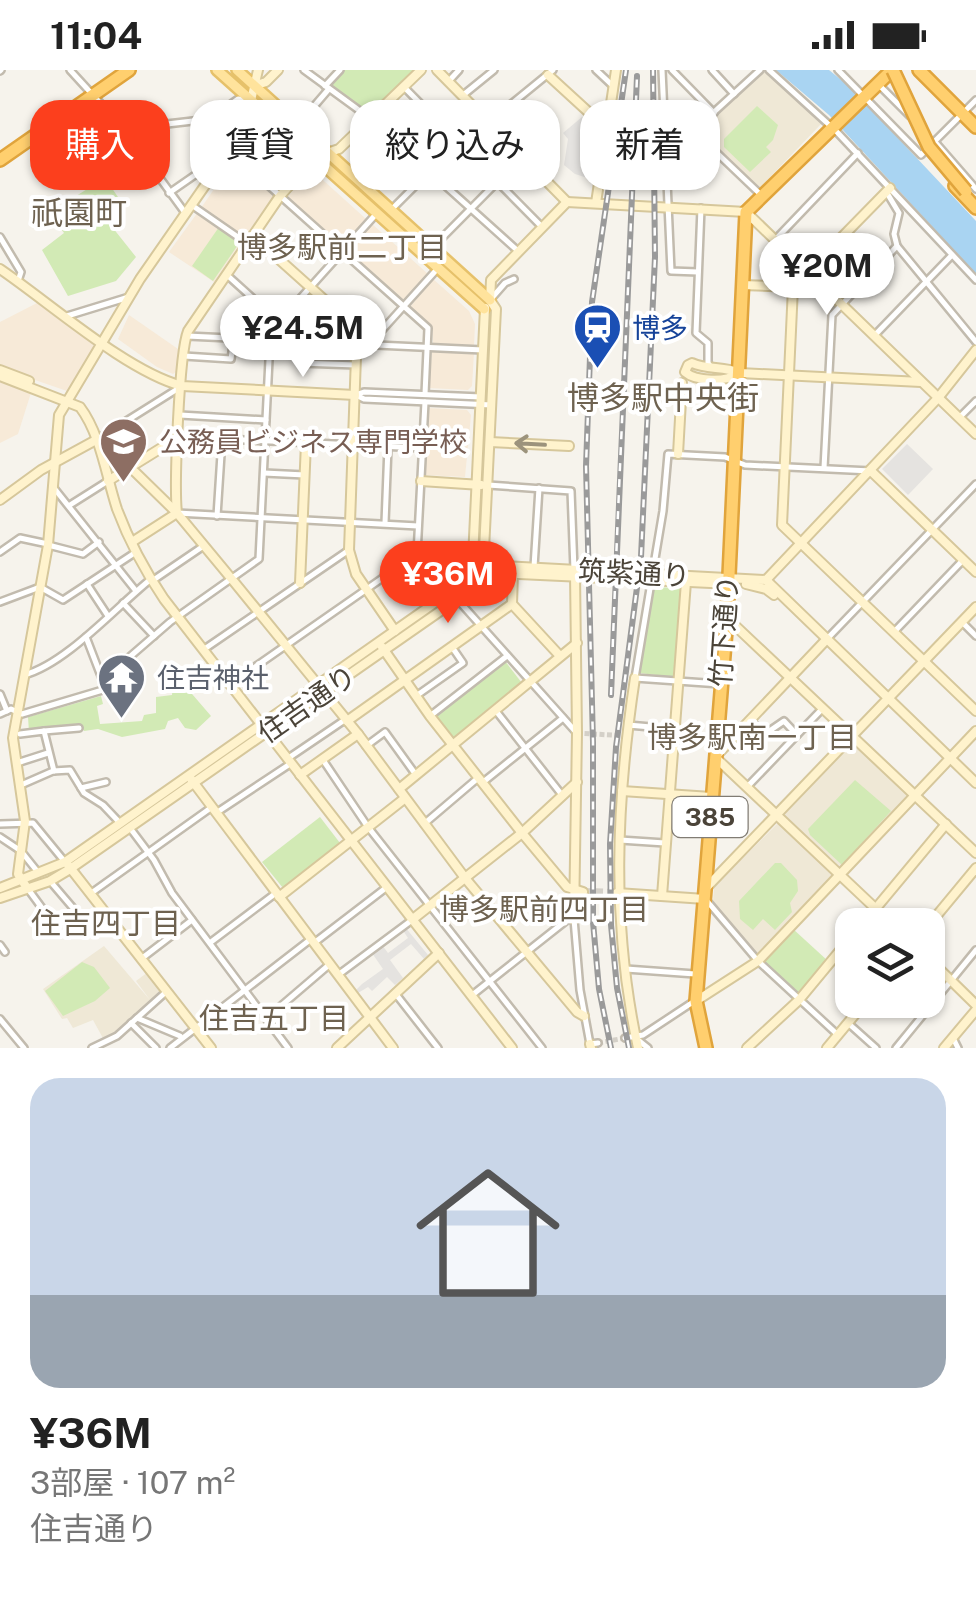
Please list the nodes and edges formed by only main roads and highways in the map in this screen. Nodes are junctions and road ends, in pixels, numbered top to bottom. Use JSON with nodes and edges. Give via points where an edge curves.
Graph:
{"nodes":[{"id":1,"x":129,"y":70,"type":"edge"},
{"id":2,"x":218,"y":70,"type":"edge"},
{"id":3,"x":236,"y":70,"type":"edge"},
{"id":4,"x":894,"y":70,"type":"edge"},
{"id":5,"x":920,"y":70,"type":"edge"},
{"id":6,"x":976,"y":127,"type":"edge"},
{"id":7,"x":2,"y":156,"type":"edge"},
{"id":8,"x":976,"y":198,"type":"edge"},
{"id":9,"x":706,"y":1048,"type":"edge"}],
"edges":[{"from":1,"to":7,"type":"highway"},
{"from":2,"to":3,"type":"main road","via":[[490,306],[434,246]]},
{"from":4,"to":8,"type":"highway","bridge":true,"via":[[932,144]]},
{"from":4,"to":8,"type":"highway","bridge":true,"via":[[932,144]]},
{"from":4,"to":9,"type":"highway","name":"竹下通り","number":"385","via":[[746,212],[727,618],[696,1001]]},
{"from":5,"to":6,"type":"highway"}]}
